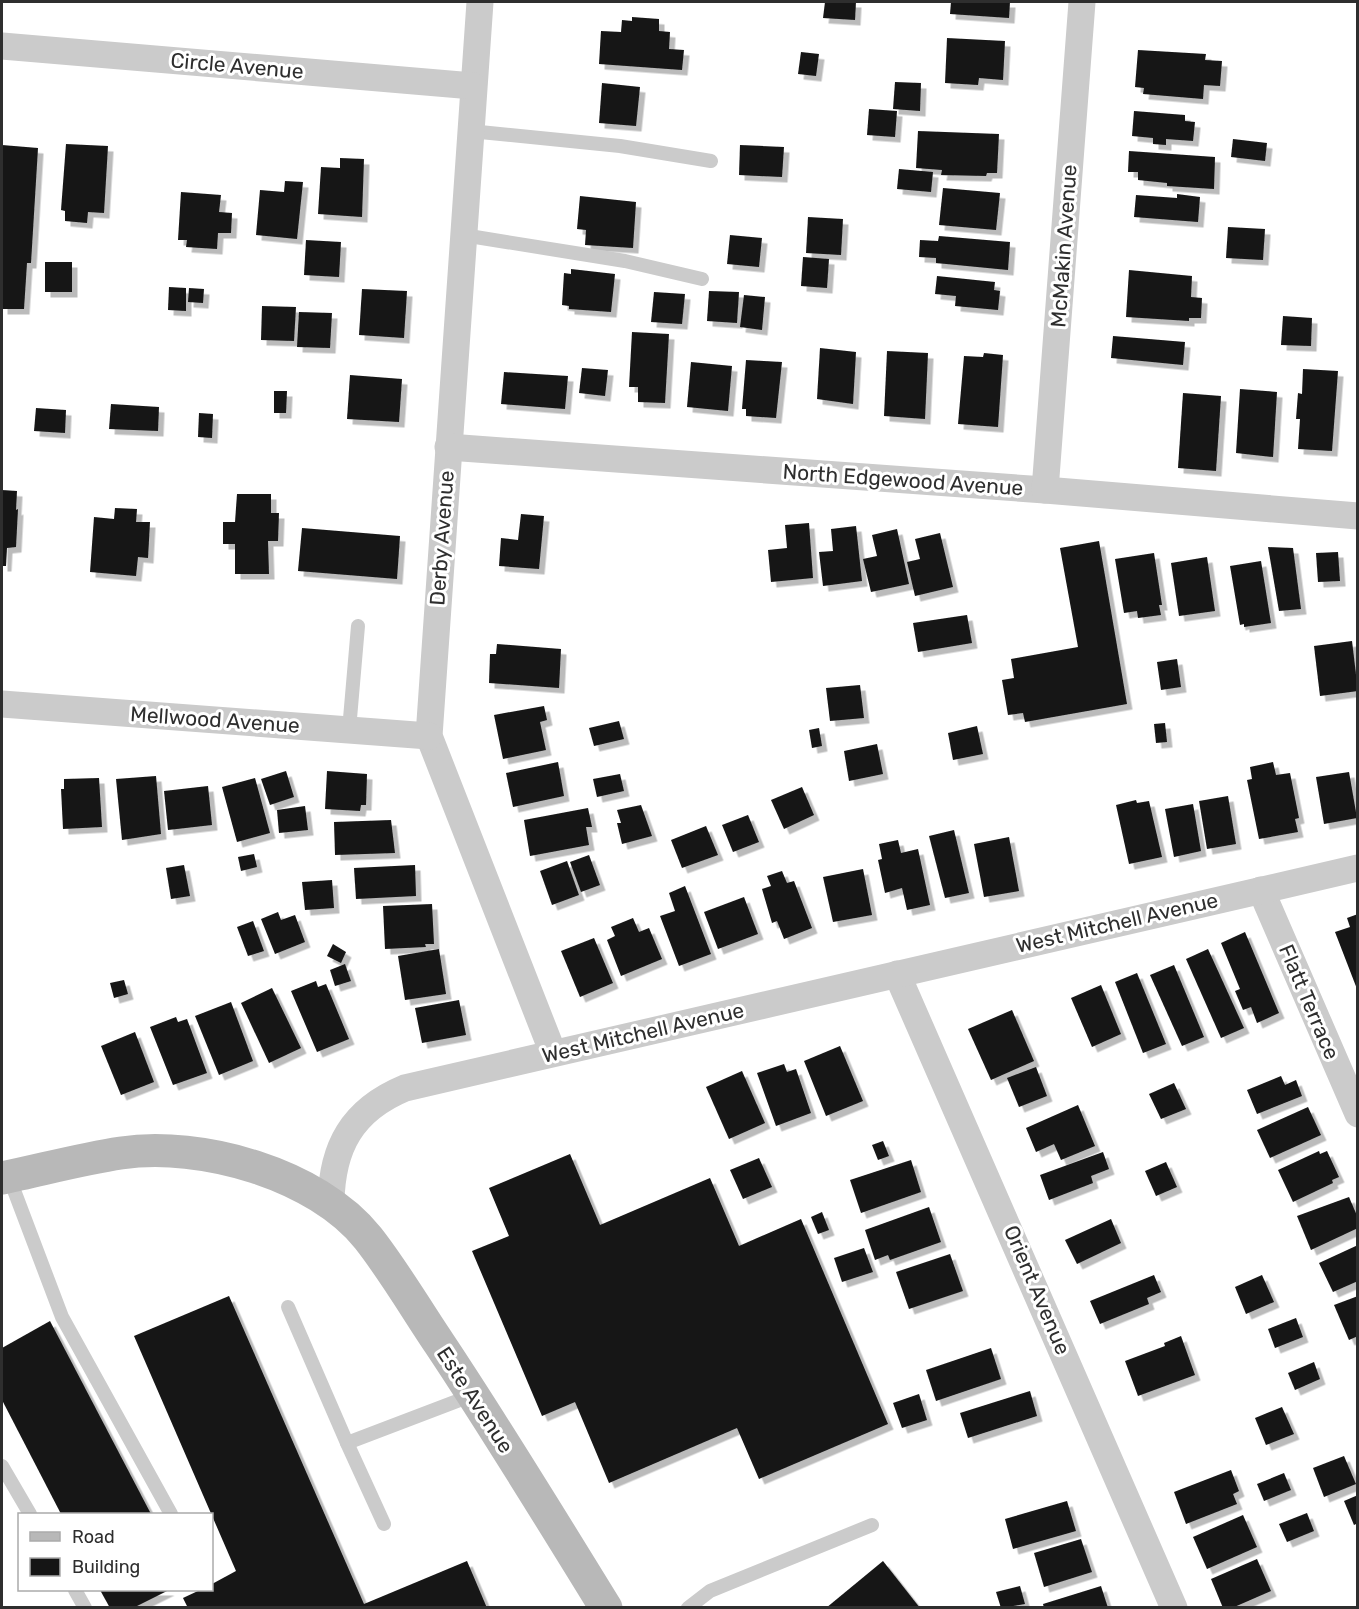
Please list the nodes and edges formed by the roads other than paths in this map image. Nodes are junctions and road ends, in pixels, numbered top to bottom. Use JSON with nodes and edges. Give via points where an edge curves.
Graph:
{"nodes":[{"id":1,"x":480,"y":2,"type":"edge"},
{"id":2,"x":1082,"y":2,"type":"edge"},
{"id":3,"x":2,"y":46,"type":"edge"},
{"id":4,"x":473,"y":86,"type":"junction"},
{"id":5,"x":470,"y":131,"type":"junction"},
{"id":6,"x":711,"y":161,"type":"dead end"},
{"id":7,"x":463,"y":235,"type":"junction"},
{"id":8,"x":702,"y":279,"type":"dead end"},
{"id":9,"x":448,"y":447,"type":"junction"},
{"id":10,"x":1045,"y":490,"type":"junction"},
{"id":11,"x":1358,"y":516,"type":"edge"},
{"id":12,"x":358,"y":626,"type":"dead end"},
{"id":13,"x":2,"y":704,"type":"edge"},
{"id":14,"x":349,"y":730,"type":"junction"},
{"id":15,"x":429,"y":736,"type":"junction"},
{"id":16,"x":1358,"y":868,"type":"edge"},
{"id":17,"x":1261,"y":890,"type":"junction"},
{"id":18,"x":897,"y":974,"type":"junction"},
{"id":19,"x":553,"y":1053,"type":"junction"},
{"id":20,"x":1358,"y":1114,"type":"edge"},
{"id":21,"x":5,"y":1178,"type":"edge"},
{"id":22,"x":331,"y":1202,"type":"junction"},
{"id":23,"x":288,"y":1307,"type":"dead end"},
{"id":24,"x":474,"y":1395,"type":"junction"},
{"id":25,"x":347,"y":1443,"type":"junction"},
{"id":26,"x":2,"y":1466,"type":"edge"},
{"id":27,"x":29,"y":1513,"type":"edge"},
{"id":28,"x":170,"y":1513,"type":"edge"},
{"id":29,"x":384,"y":1524,"type":"dead end"},
{"id":30,"x":872,"y":1525,"type":"dead end"},
{"id":31,"x":76,"y":1591,"type":"edge"},
{"id":32,"x":85,"y":1608,"type":"edge"},
{"id":33,"x":606,"y":1608,"type":"edge"},
{"id":34,"x":688,"y":1608,"type":"edge"},
{"id":35,"x":1174,"y":1608,"type":"edge"}],
"edges":[{"from":1,"to":4,"type":"street","name":"Derby Avenue"},
{"from":2,"to":10,"type":"street","name":"McMakin Avenue"},
{"from":3,"to":4,"type":"street","name":"Circle Avenue"},
{"from":4,"to":5,"type":"street","name":"Derby Avenue"},
{"from":5,"to":6,"type":"lane","via":[[620,146]]},
{"from":5,"to":7,"type":"street","name":"Derby Avenue"},
{"from":7,"to":8,"type":"lane","via":[[625,261]]},
{"from":7,"to":9,"type":"street","name":"Derby Avenue"},
{"from":9,"to":10,"type":"street","name":"North Edgewood Avenue"},
{"from":9,"to":15,"type":"street","name":"Derby Avenue"},
{"from":10,"to":11,"type":"street","name":"North Edgewood Avenue"},
{"from":12,"to":14,"type":"lane"},
{"from":13,"to":14,"type":"street","name":"Mellwood Avenue"},
{"from":14,"to":15,"type":"street","name":"Mellwood Avenue"},
{"from":15,"to":19,"type":"street","name":"Derby Avenue"},
{"from":16,"to":17,"type":"street","name":"West Mitchell Avenue"},
{"from":17,"to":18,"type":"street","name":"West Mitchell Avenue"},
{"from":17,"to":20,"type":"street","name":"Flatt Terrace"},
{"from":18,"to":19,"type":"street","name":"West Mitchell Avenue"},
{"from":18,"to":35,"type":"street","name":"Orient Avenue"},
{"from":19,"to":22,"type":"street","name":"West Mitchell Avenue","via":[[405,1088],[367,1110],[340,1145],[332,1173]]},
{"from":21,"to":22,"type":"street","via":[[123,1153],[163,1151],[244,1163]]},
{"from":21,"to":28,"type":"lane","via":[[62,1317]]},
{"from":22,"to":24,"type":"street","name":"Este Avenue","via":[[368,1237]]},
{"from":23,"to":25,"type":"lane"},
{"from":24,"to":25,"type":"lane"},
{"from":24,"to":33,"type":"street","name":"Este Avenue"},
{"from":25,"to":29,"type":"lane"},
{"from":26,"to":27,"type":"lane"},
{"from":30,"to":34,"type":"lane","via":[[710,1591]]},
{"from":31,"to":32,"type":"lane"}]}
